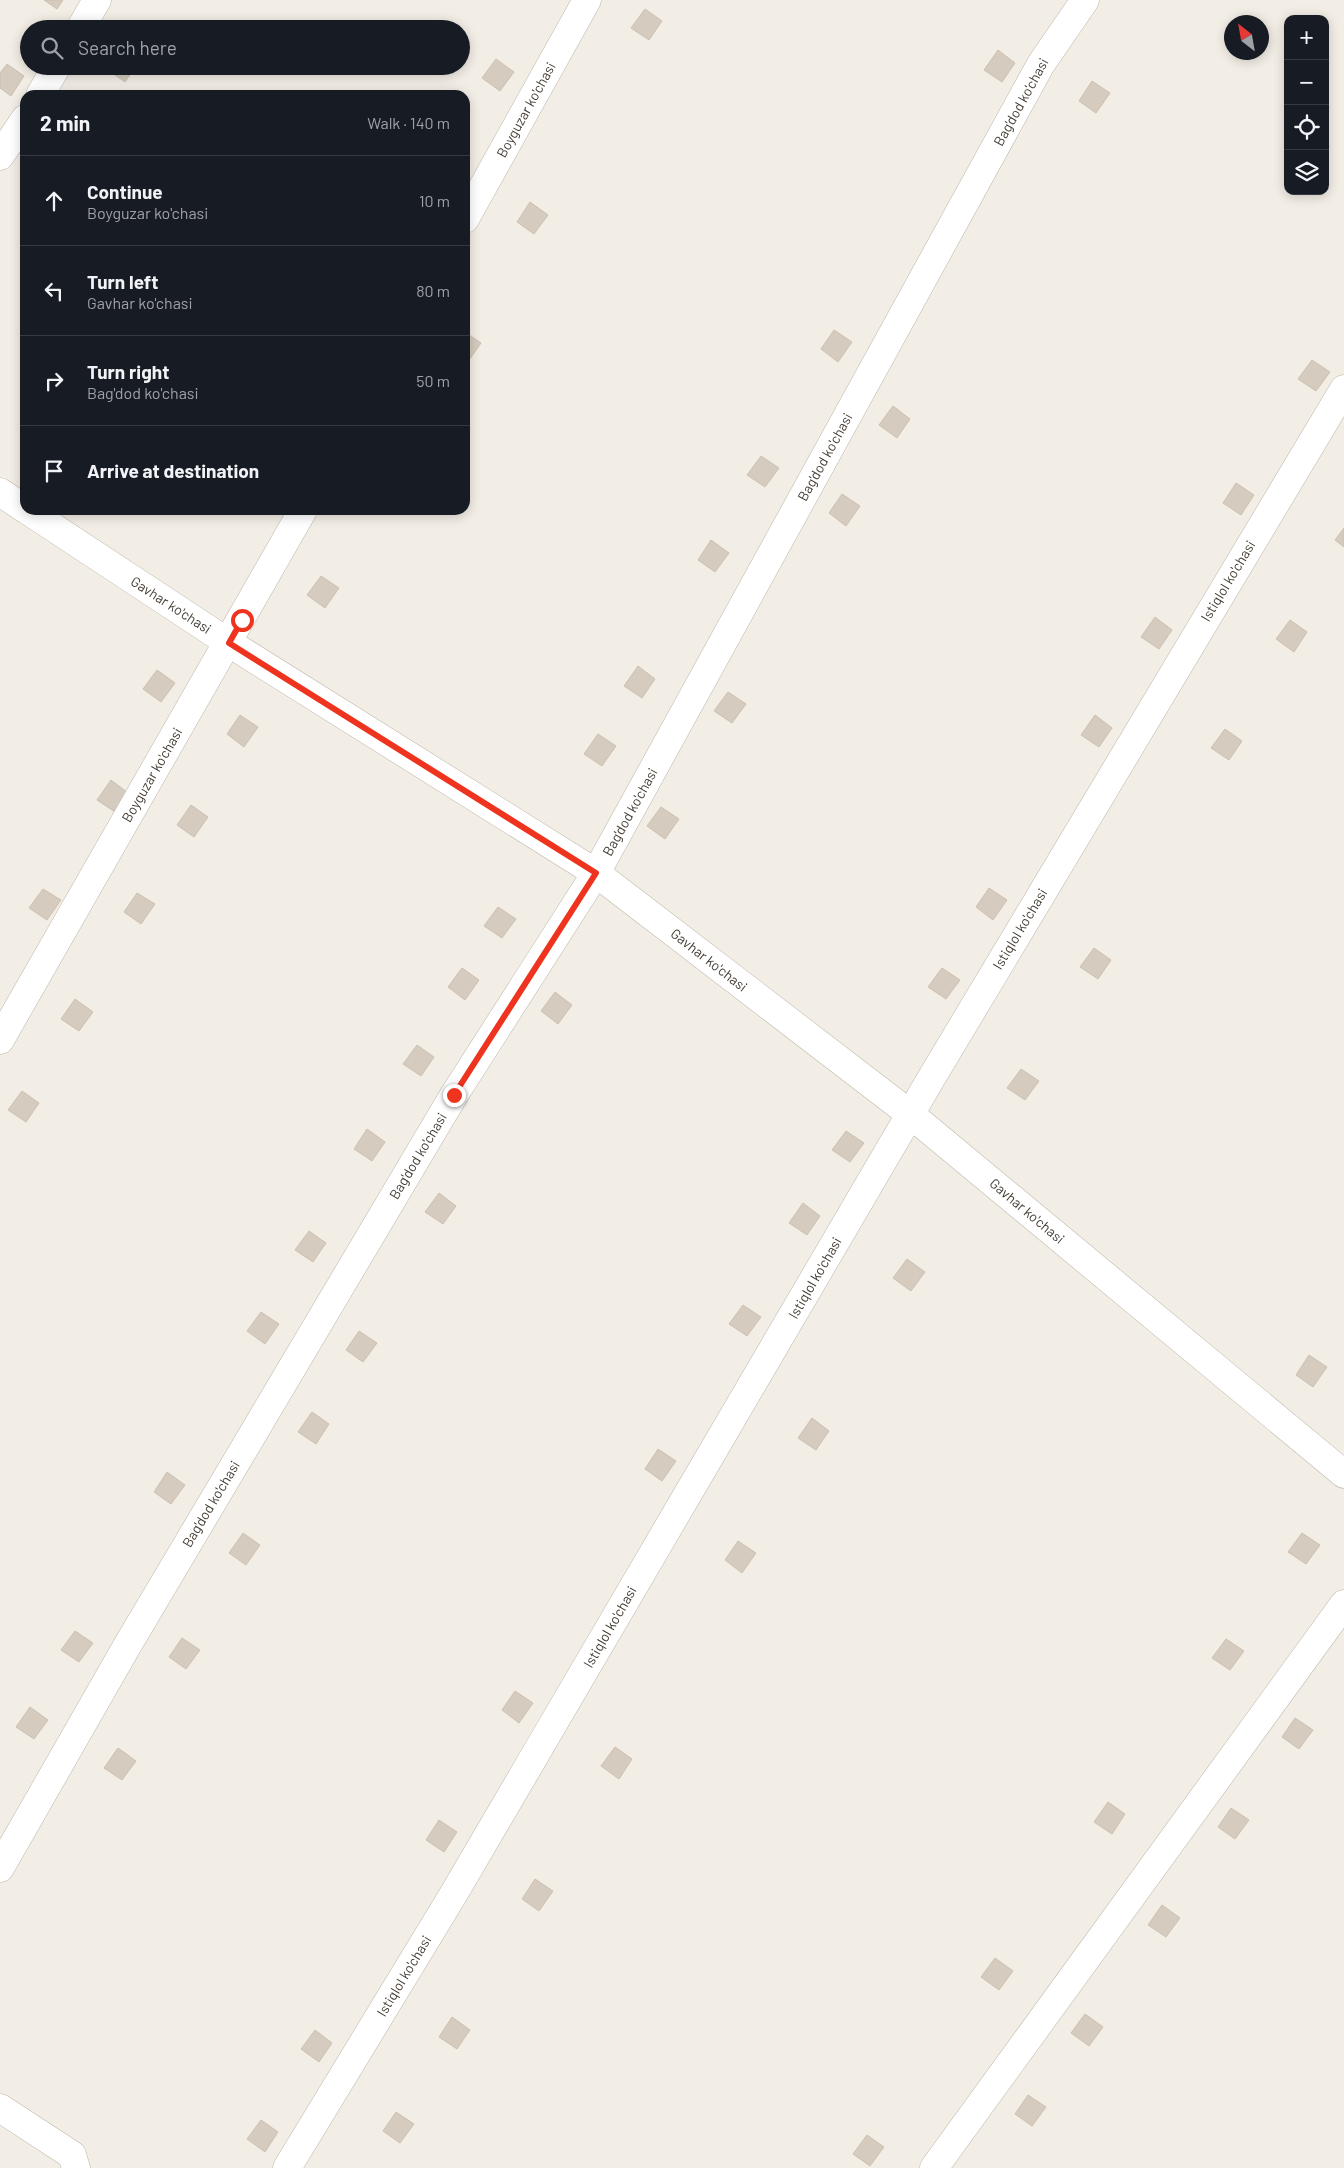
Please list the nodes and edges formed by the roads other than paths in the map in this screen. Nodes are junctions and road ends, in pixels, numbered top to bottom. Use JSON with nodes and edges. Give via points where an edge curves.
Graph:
{"nodes":[{"id":1,"x":97,"y":0,"type":"edge"},
{"id":2,"x":587,"y":0,"type":"edge"},
{"id":3,"x":1085,"y":0,"type":"edge"},
{"id":4,"x":85,"y":20,"type":"edge"},
{"id":5,"x":52,"y":75,"type":"edge"},
{"id":6,"x":43,"y":90,"type":"edge"},
{"id":7,"x":20,"y":126,"type":"edge"},
{"id":8,"x":0,"y":156,"type":"edge"},
{"id":9,"x":470,"y":210,"type":"edge"},
{"id":10,"x":1344,"y":389,"type":"edge"},
{"id":11,"x":0,"y":492,"type":"edge"},
{"id":12,"x":20,"y":505,"type":"edge"},
{"id":13,"x":35,"y":515,"type":"edge"},
{"id":14,"x":300,"y":515,"type":"edge"},
{"id":15,"x":229,"y":643,"type":"junction"},
{"id":16,"x":596,"y":873,"type":"junction"},
{"id":17,"x":0,"y":1040,"type":"edge"},
{"id":18,"x":910,"y":1114,"type":"junction"},
{"id":19,"x":1344,"y":1474,"type":"edge"},
{"id":20,"x":1344,"y":1604,"type":"edge"},
{"id":21,"x":0,"y":1868,"type":"edge"},
{"id":22,"x":0,"y":2108,"type":"edge"},
{"id":23,"x":76,"y":2168,"type":"edge"},
{"id":24,"x":287,"y":2168,"type":"edge"},
{"id":25,"x":934,"y":2168,"type":"edge"}],
"edges":[{"from":1,"to":4,"type":"street"},
{"from":2,"to":9,"type":"street","name":"Boyguzar ko'chasi"},
{"from":3,"to":16,"type":"street","name":"Bag'dod ko'chasi","via":[[1041,64]]},
{"from":5,"to":6,"type":"street"},
{"from":7,"to":8,"type":"street"},
{"from":10,"to":18,"type":"street","name":"Istiqlol ko'chasi"},
{"from":11,"to":12,"type":"street","name":"Gavhar ko'chasi"},
{"from":13,"to":15,"type":"street","name":"Gavhar ko'chasi"},
{"from":14,"to":15,"type":"street","name":"Boyguzar ko'chasi"},
{"from":15,"to":16,"type":"street","name":"Gavhar ko'chasi"},
{"from":15,"to":17,"type":"street","name":"Boyguzar ko'chasi"},
{"from":16,"to":18,"type":"street","name":"Gavhar ko'chasi"},
{"from":16,"to":21,"type":"street","name":"Bag'dod ko'chasi","via":[[444,1112],[127,1646]]},
{"from":18,"to":19,"type":"street","name":"Gavhar ko'chasi"},
{"from":18,"to":24,"type":"street","name":"Istiqlol ko'chasi","via":[[453,1895]]},
{"from":20,"to":25,"type":"street"},
{"from":22,"to":23,"type":"street","via":[[72,2155]]}]}
